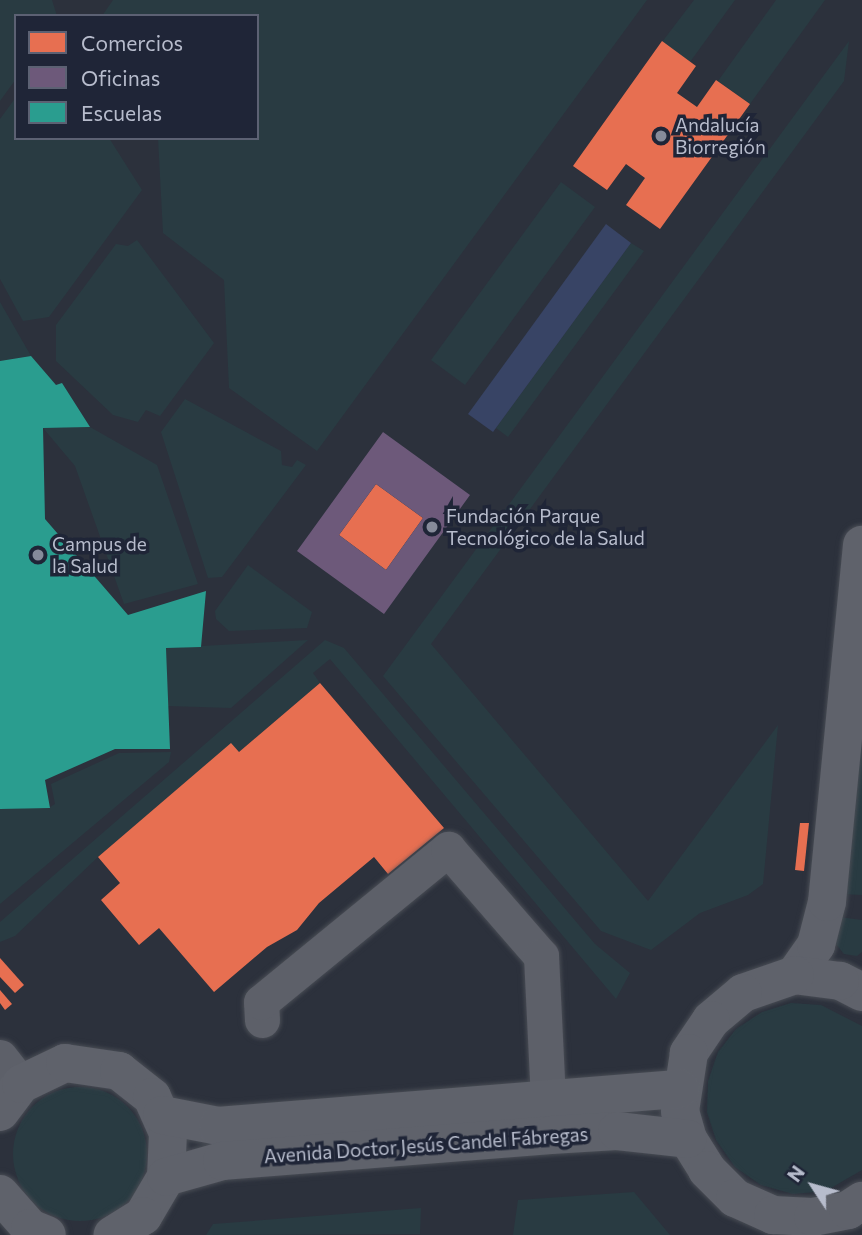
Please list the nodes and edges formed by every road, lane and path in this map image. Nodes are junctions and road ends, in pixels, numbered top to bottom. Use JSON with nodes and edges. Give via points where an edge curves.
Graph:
{"nodes":[{"id":1,"x":862,"y":545,"type":"edge"},
{"id":2,"x":795,"y":975,"type":"junction"},
{"id":3,"x":862,"y":992,"type":"edge"},
{"id":4,"x":262,"y":1020,"type":"dead end"},
{"id":5,"x":7,"y":1084,"type":"edge"},
{"id":6,"x":681,"y":1088,"type":"junction"},
{"id":7,"x":162,"y":1115,"type":"junction"},
{"id":8,"x":550,"y":1117,"type":"junction"},
{"id":9,"x":688,"y":1139,"type":"junction"},
{"id":10,"x":166,"y":1177,"type":"junction"},
{"id":11,"x":862,"y":1202,"type":"edge"},
{"id":12,"x":3,"y":1206,"type":"edge"},
{"id":13,"x":818,"y":1226,"type":"edge"},
{"id":14,"x":47,"y":1235,"type":"edge"},
{"id":15,"x":113,"y":1235,"type":"edge"}],
"edges":[{"from":1,"to":2,"type":"main road","via":[[827,902],[816,944]]},
{"from":2,"to":3,"type":"main road","via":[[841,981]]},
{"from":2,"to":6,"type":"main road","via":[[743,993],[711,1020],[689,1053]]},
{"from":4,"to":8,"type":"lane","via":[[261,1002],[448,849],[541,956],[536,992]]},
{"from":5,"to":7,"type":"main road","via":[[65,1063],[103,1065],[134,1080]]},
{"from":6,"to":8,"type":"main road","name":"Avenida Doctor Jesús Candel Fábregas"},
{"from":6,"to":9,"type":"main road"},
{"from":7,"to":8,"type":"main road","name":"Avenida Doctor Jesús Candel Fábregas","via":[[218,1126]]},
{"from":7,"to":10,"type":"main road","via":[[170,1154]]},
{"from":8,"to":9,"type":"main road","name":"Avenida Doctor Jesús Candel Fábregas"},
{"from":8,"to":10,"type":"main road","name":"Avenida Doctor Jesús Candel Fábregas","via":[[222,1161]]},
{"from":9,"to":13,"type":"main road","via":[[707,1170],[735,1198],[773,1215]]},
{"from":10,"to":15,"type":"main road","via":[[143,1216]]},
{"from":11,"to":13,"type":"main road"},
{"from":12,"to":14,"type":"main road","via":[[30,1228]]}]}
